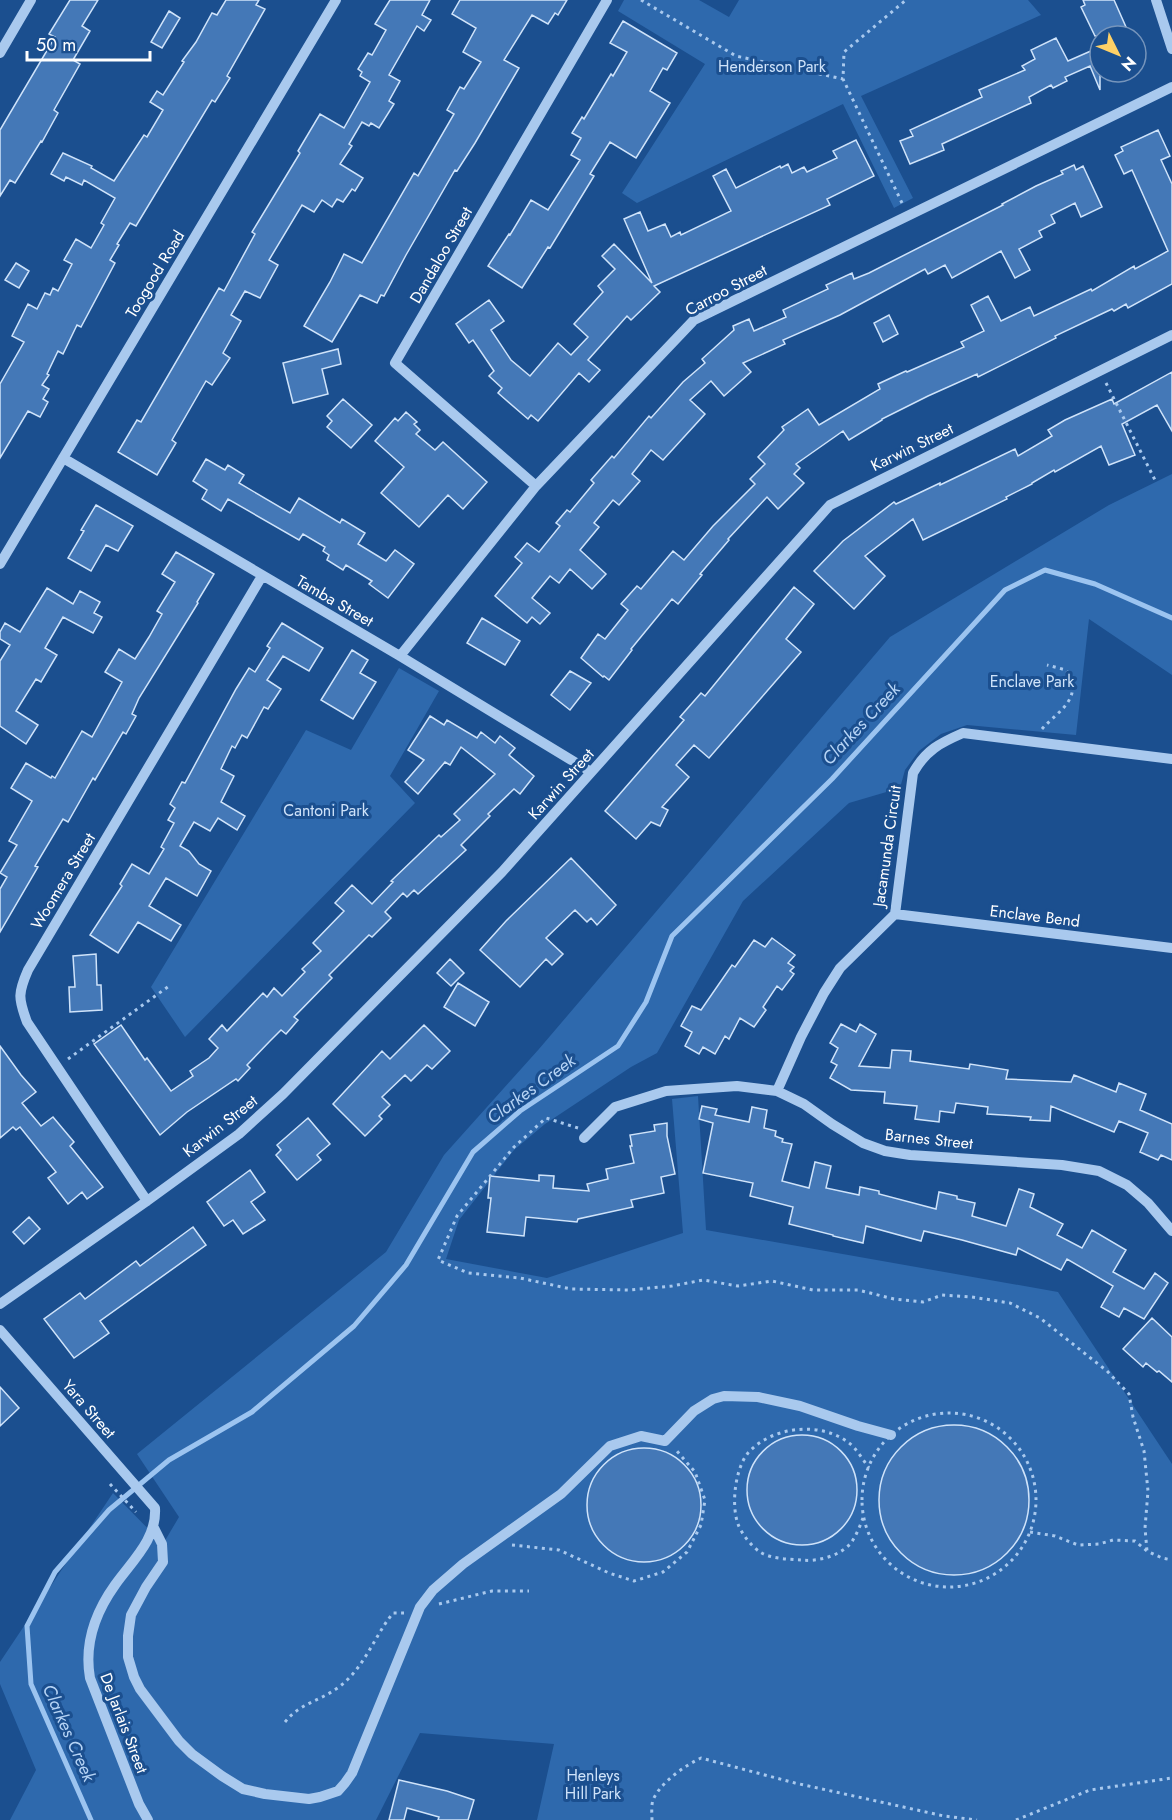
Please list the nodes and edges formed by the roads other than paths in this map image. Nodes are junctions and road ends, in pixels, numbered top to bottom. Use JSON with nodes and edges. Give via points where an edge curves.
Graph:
{"nodes":[{"id":1,"x":31,"y":0,"type":"edge"},
{"id":2,"x":336,"y":0,"type":"edge"},
{"id":3,"x":608,"y":0,"type":"edge"},
{"id":4,"x":1156,"y":0,"type":"edge"},
{"id":5,"x":1172,"y":49,"type":"edge"},
{"id":6,"x":0,"y":52,"type":"edge"},
{"id":7,"x":1172,"y":87,"type":"edge"},
{"id":8,"x":1172,"y":335,"type":"edge"},
{"id":9,"x":63,"y":458,"type":"junction"},
{"id":10,"x":536,"y":486,"type":"junction"},
{"id":11,"x":0,"y":564,"type":"edge"},
{"id":12,"x":262,"y":576,"type":"junction"},
{"id":13,"x":400,"y":656,"type":"junction"},
{"id":14,"x":1172,"y":759,"type":"edge"},
{"id":15,"x":591,"y":772,"type":"junction"},
{"id":16,"x":895,"y":914,"type":"junction"},
{"id":17,"x":1172,"y":948,"type":"edge"},
{"id":18,"x":777,"y":1091,"type":"junction"},
{"id":19,"x":587,"y":1135,"type":"road end"},
{"id":20,"x":147,"y":1201,"type":"junction"},
{"id":21,"x":1172,"y":1231,"type":"edge"},
{"id":22,"x":0,"y":1304,"type":"edge"},
{"id":23,"x":0,"y":1330,"type":"edge"},
{"id":24,"x":891,"y":1435,"type":"road end"},
{"id":25,"x":152,"y":1504,"type":"joint"},
{"id":26,"x":154,"y":1528,"type":"junction"},
{"id":27,"x":148,"y":1820,"type":"edge"}],
"edges":[{"from":1,"to":6,"type":"street"},
{"from":2,"to":9,"type":"street","name":"Toogood Road"},
{"from":3,"to":10,"type":"street","name":"Dandaloo Street","via":[[395,363]]},
{"from":4,"to":5,"type":"street"},
{"from":7,"to":10,"type":"street","name":"Carroo Street","via":[[694,320]]},
{"from":8,"to":15,"type":"street","name":"Karwin Street","via":[[830,505]]},
{"from":9,"to":11,"type":"street","name":"Toogood Road"},
{"from":9,"to":12,"type":"street","name":"Tamba Street"},
{"from":10,"to":13,"type":"street","name":"Carroo Street"},
{"from":12,"to":13,"type":"street","name":"Tamba Street"},
{"from":12,"to":20,"type":"street","name":"Woomera Street","via":[[20,987],[20,1004],[27,1022]]},
{"from":13,"to":15,"type":"street","name":"Tamba Street"},
{"from":14,"to":16,"type":"street","name":"Jacamunda Circuit","via":[[963,733],[940,743],[921,758],[913,772]]},
{"from":15,"to":20,"type":"street","name":"Karwin Street","via":[[502,872],[283,1094],[239,1134]]},
{"from":16,"to":17,"type":"street","name":"Enclave Bend"},
{"from":16,"to":18,"type":"street","name":"Jacamunda Circuit","via":[[840,968],[801,1037]]},
{"from":18,"to":19,"type":"street","name":"Barnes Street","via":[[737,1086],[666,1091],[615,1107]]},
{"from":18,"to":21,"type":"street","name":"Barnes Street","via":[[863,1143],[885,1151],[1099,1171],[1127,1185]]},
{"from":20,"to":22,"type":"street","name":"Karwin Street"},
{"from":23,"to":25,"type":"street","name":"Yara Street"},
{"from":24,"to":26,"type":"street","via":[[758,1396],[724,1396],[694,1411],[665,1441],[641,1436],[610,1446],[561,1494],[433,1590],[420,1607],[352,1773],[338,1791],[309,1799],[243,1789],[222,1776],[179,1741],[140,1689],[130,1665],[128,1636],[131,1615],[163,1562],[162,1544]]},
{"from":25,"to":26,"type":"street","name":"De Jarlais Street"},
{"from":26,"to":27,"type":"street","name":"De Jarlais Street","via":[[102,1606],[88,1656],[90,1678]]}]}
